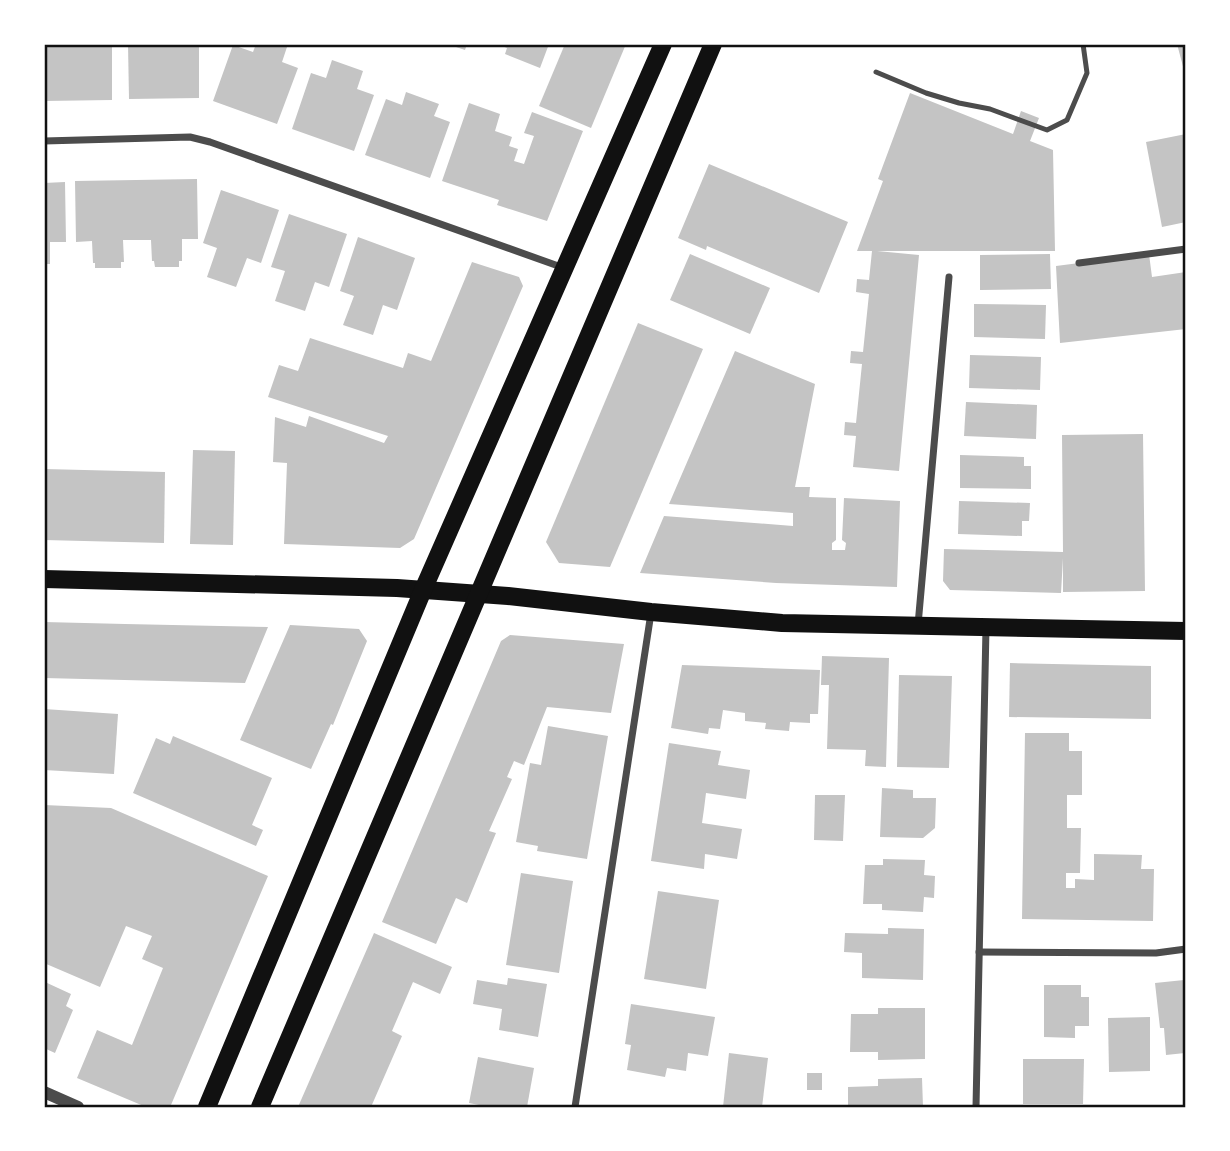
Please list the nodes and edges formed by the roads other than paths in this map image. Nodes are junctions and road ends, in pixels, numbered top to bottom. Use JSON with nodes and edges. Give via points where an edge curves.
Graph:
{"nodes":[{"id":1,"x":663,"y":44,"type":"edge"},
{"id":2,"x":713,"y":44,"type":"edge"},
{"id":3,"x":1083,"y":44,"type":"edge"},
{"id":4,"x":876,"y":72,"type":"dead end"},
{"id":5,"x":44,"y":141,"type":"edge"},
{"id":6,"x":1186,"y":249,"type":"edge"},
{"id":7,"x":1079,"y":263,"type":"dead end"},
{"id":8,"x":564,"y":268,"type":"junction"},
{"id":9,"x":949,"y":277,"type":"dead end"},
{"id":10,"x":44,"y":579,"type":"edge"},
{"id":11,"x":424,"y":590,"type":"junction"},
{"id":12,"x":476,"y":595,"type":"junction"},
{"id":13,"x":651,"y":612,"type":"junction"},
{"id":14,"x":918,"y":626,"type":"junction"},
{"id":15,"x":986,"y":627,"type":"junction"},
{"id":16,"x":1186,"y":631,"type":"edge"},
{"id":17,"x":1186,"y":950,"type":"edge"},
{"id":18,"x":979,"y":951,"type":"junction"},
{"id":19,"x":44,"y":1092,"type":"edge"},
{"id":20,"x":78,"y":1107,"type":"edge"},
{"id":21,"x":206,"y":1107,"type":"edge"},
{"id":22,"x":260,"y":1107,"type":"edge"},
{"id":23,"x":575,"y":1107,"type":"edge"},
{"id":24,"x":975,"y":1107,"type":"edge"}],
"edges":[{"from":1,"to":8,"type":"main road"},
{"from":2,"to":12,"type":"main road"},
{"from":3,"to":4,"type":"lane","via":[[1087,73],[1067,120],[1047,130],[926,93]]},
{"from":5,"to":8,"type":"street","via":[[190,137]]},
{"from":6,"to":7,"type":"street"},
{"from":8,"to":11,"type":"main road"},
{"from":9,"to":14,"type":"street"},
{"from":10,"to":11,"type":"main road"},
{"from":11,"to":12,"type":"main road"},
{"from":11,"to":21,"type":"main road"},
{"from":12,"to":13,"type":"main road"},
{"from":12,"to":22,"type":"main road"},
{"from":13,"to":14,"type":"main road","via":[[782,623]]},
{"from":13,"to":23,"type":"street"},
{"from":14,"to":15,"type":"main road"},
{"from":15,"to":16,"type":"main road"},
{"from":15,"to":18,"type":"street"},
{"from":17,"to":18,"type":"street"},
{"from":18,"to":24,"type":"street"},
{"from":19,"to":20,"type":"street"}]}
